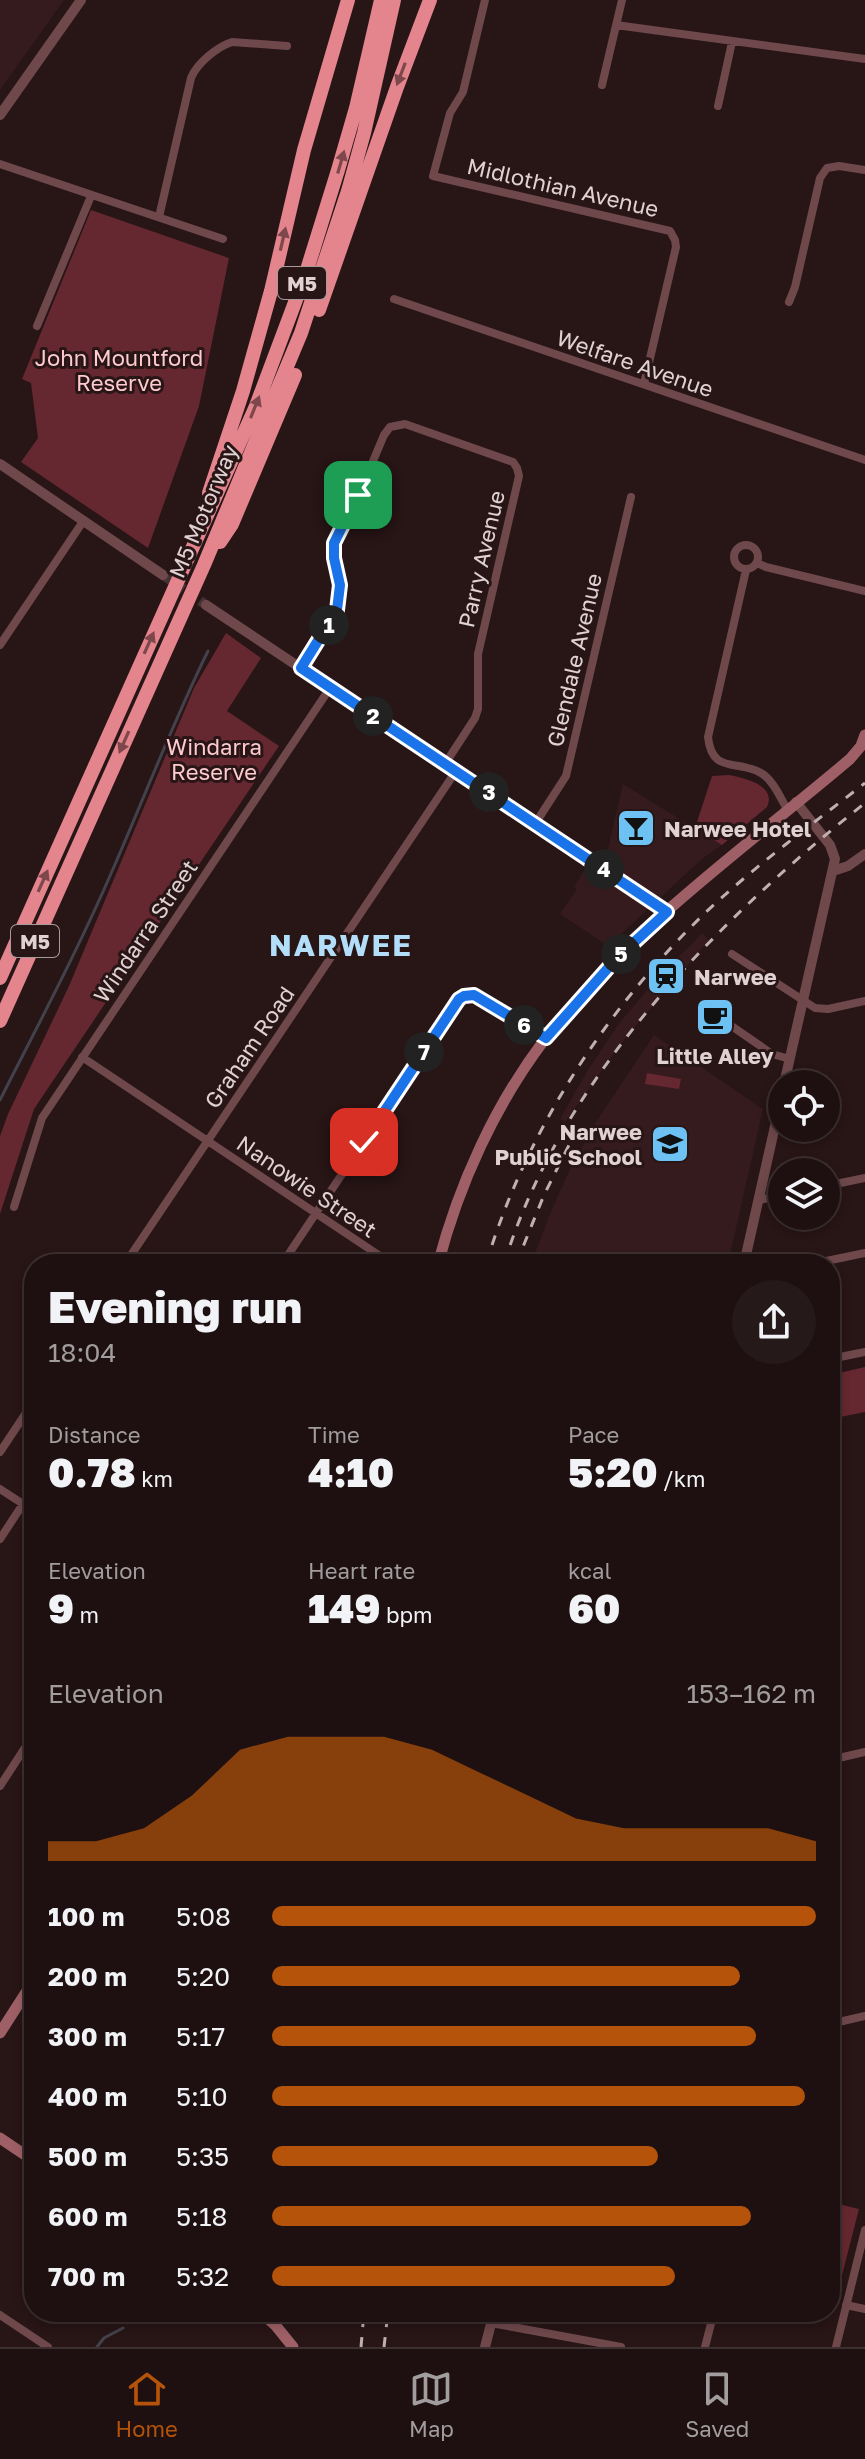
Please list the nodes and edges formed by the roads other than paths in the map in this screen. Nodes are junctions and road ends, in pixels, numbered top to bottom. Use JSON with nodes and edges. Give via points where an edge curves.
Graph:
{"nodes":[{"id":1,"x":81,"y":0,"type":"edge"},
{"id":2,"x":341,"y":0,"type":"edge"},
{"id":3,"x":348,"y":0,"type":"edge"},
{"id":4,"x":381,"y":0,"type":"edge"},
{"id":5,"x":394,"y":0,"type":"edge"},
{"id":6,"x":429,"y":0,"type":"edge"},
{"id":7,"x":485,"y":0,"type":"edge"},
{"id":8,"x":622,"y":0,"type":"edge"},
{"id":9,"x":616,"y":25,"type":"junction"},
{"id":10,"x":732,"y":42,"type":"junction"},
{"id":11,"x":287,"y":46,"type":"dead end"},
{"id":12,"x":865,"y":59,"type":"edge"},
{"id":13,"x":602,"y":85,"type":"dead end"},
{"id":14,"x":318,"y":96,"type":"junction"},
{"id":15,"x":718,"y":106,"type":"dead end"},
{"id":16,"x":0,"y":115,"type":"edge"},
{"id":17,"x":0,"y":164,"type":"edge"},
{"id":18,"x":865,"y":170,"type":"edge"},
{"id":19,"x":91,"y":196,"type":"junction"},
{"id":20,"x":159,"y":217,"type":"junction"},
{"id":21,"x":223,"y":239,"type":"dead end"},
{"id":22,"x":394,"y":299,"type":"dead end"},
{"id":23,"x":789,"y":302,"type":"dead end"},
{"id":24,"x":37,"y":326,"type":"dead end"},
{"id":25,"x":644,"y":384,"type":"junction"},
{"id":26,"x":865,"y":460,"type":"edge"},
{"id":27,"x":0,"y":464,"type":"edge"},
{"id":28,"x":631,"y":497,"type":"dead end"},
{"id":29,"x":84,"y":520,"type":"junction"},
{"id":30,"x":188,"y":554,"type":"junction"},
{"id":31,"x":757,"y":563,"type":"junction"},
{"id":32,"x":204,"y":565,"type":"junction"},
{"id":33,"x":746,"y":570,"type":"junction"},
{"id":34,"x":163,"y":575,"type":"tunnel mouth"},
{"id":35,"x":865,"y":591,"type":"edge"},
{"id":36,"x":206,"y":605,"type":"tunnel mouth"},
{"id":37,"x":0,"y":645,"type":"edge"},
{"id":38,"x":301,"y":668,"type":"junction"},
{"id":39,"x":330,"y":688,"type":"junction"},
{"id":40,"x":865,"y":735,"type":"edge"},
{"id":41,"x":445,"y":764,"type":"junction"},
{"id":42,"x":456,"y":771,"type":"junction"},
{"id":43,"x":792,"y":806,"type":"junction"},
{"id":44,"x":535,"y":824,"type":"junction"},
{"id":45,"x":865,"y":854,"type":"edge"},
{"id":46,"x":833,"y":871,"type":"junction"},
{"id":47,"x":667,"y":912,"type":"junction"},
{"id":48,"x":732,"y":954,"type":"dead end"},
{"id":49,"x":0,"y":978,"type":"edge"},
{"id":50,"x":803,"y":1001,"type":"junction"},
{"id":51,"x":865,"y":1001,"type":"edge"},
{"id":52,"x":701,"y":1005,"type":"dead end"},
{"id":53,"x":0,"y":1021,"type":"edge"},
{"id":54,"x":546,"y":1038,"type":"junction"},
{"id":55,"x":82,"y":1057,"type":"junction"},
{"id":56,"x":790,"y":1059,"type":"junction"},
{"id":57,"x":787,"y":1070,"type":"edge"},
{"id":58,"x":207,"y":1141,"type":"junction"},
{"id":59,"x":772,"y":1142,"type":"edge"},
{"id":60,"x":865,"y":1178,"type":"edge"},
{"id":61,"x":840,"y":1183,"type":"edge"},
{"id":62,"x":768,"y":1198,"type":"edge"},
{"id":63,"x":759,"y":1200,"type":"junction"},
{"id":64,"x":14,"y":1207,"type":"dead end"},
{"id":65,"x":316,"y":1214,"type":"junction"},
{"id":66,"x":865,"y":1253,"type":"edge"},
{"id":67,"x":132,"y":1254,"type":"edge"},
{"id":68,"x":289,"y":1254,"type":"edge"},
{"id":69,"x":377,"y":1254,"type":"edge"},
{"id":70,"x":441,"y":1254,"type":"edge"},
{"id":71,"x":746,"y":1254,"type":"edge"},
{"id":72,"x":840,"y":1258,"type":"edge"},
{"id":73,"x":865,"y":1352,"type":"edge"},
{"id":74,"x":840,"y":1357,"type":"edge"},
{"id":75,"x":24,"y":1416,"type":"edge"},
{"id":76,"x":0,"y":1452,"type":"edge"},
{"id":77,"x":0,"y":1489,"type":"edge"},
{"id":78,"x":23,"y":1504,"type":"joint"},
{"id":79,"x":0,"y":1539,"type":"edge"},
{"id":80,"x":24,"y":1749,"type":"edge"},
{"id":81,"x":865,"y":1752,"type":"edge"},
{"id":82,"x":840,"y":1758,"type":"edge"},
{"id":83,"x":0,"y":1786,"type":"edge"},
{"id":84,"x":24,"y":1996,"type":"edge"},
{"id":85,"x":865,"y":2016,"type":"edge"},
{"id":86,"x":840,"y":2022,"type":"edge"},
{"id":87,"x":0,"y":2033,"type":"edge"},
{"id":88,"x":0,"y":2138,"type":"edge"},
{"id":89,"x":24,"y":2154,"type":"edge"},
{"id":90,"x":865,"y":2230,"type":"edge"},
{"id":91,"x":846,"y":2305,"type":"junction"},
{"id":92,"x":865,"y":2309,"type":"edge"},
{"id":93,"x":0,"y":2315,"type":"edge"},
{"id":94,"x":272,"y":2322,"type":"edge"},
{"id":95,"x":491,"y":2322,"type":"edge"},
{"id":96,"x":514,"y":2322,"type":"edge"},
{"id":97,"x":711,"y":2322,"type":"edge"},
{"id":98,"x":48,"y":2347,"type":"edge"},
{"id":99,"x":293,"y":2347,"type":"edge"},
{"id":100,"x":485,"y":2347,"type":"edge"},
{"id":101,"x":621,"y":2347,"type":"edge"},
{"id":102,"x":705,"y":2347,"type":"edge"},
{"id":103,"x":836,"y":2347,"type":"edge"}],
"edges":[{"from":1,"to":16,"type":"street"},
{"from":2,"to":14,"type":"highway"},
{"from":3,"to":14,"type":"highway"},
{"from":30,"to":4,"type":"highway","name":"M5 Motorway","number":"M5","one_way":true,"via":[[256,406],[306,273],[353,120]]},
{"from":5,"to":32,"type":"highway","name":"M5 Motorway","number":"M5","via":[[332,244],[286,372]]},
{"from":6,"to":32,"type":"highway","number":"M5","one_way":true,"via":[[277,422],[232,524]]},
{"from":7,"to":25,"type":"street","name":"Midlothian Avenue","via":[[463,92],[450,113],[433,176],[670,231],[676,247]]},
{"from":8,"to":9,"type":"street"},
{"from":9,"to":10,"type":"street"},
{"from":9,"to":13,"type":"street"},
{"from":10,"to":12,"type":"street"},
{"from":10,"to":15,"type":"street"},
{"from":11,"to":20,"type":"street","via":[[232,42],[196,68]]},
{"from":30,"to":14,"type":"highway","one_way":true,"via":[[243,391]]},
{"from":17,"to":19,"type":"street"},
{"from":18,"to":23,"type":"street","via":[[827,168],[820,178]]},
{"from":19,"to":20,"type":"street"},
{"from":19,"to":24,"type":"street"},
{"from":20,"to":21,"type":"street"},
{"from":22,"to":25,"type":"street","name":"Welfare Avenue"},
{"from":25,"to":26,"type":"street","name":"Welfare Avenue"},
{"from":27,"to":29,"type":"street"},
{"from":28,"to":44,"type":"street","name":"Glendale Avenue","via":[[566,776]]},
{"from":29,"to":34,"type":"street"},
{"from":29,"to":37,"type":"street"},
{"from":49,"to":30,"type":"highway","name":"M5 Motorway","number":"M5","one_way":true},
{"from":31,"to":33,"type":"street"},
{"from":31,"to":33,"type":"street","via":[[756,550],[740,547],[735,560]]},
{"from":31,"to":35,"type":"street"},
{"from":32,"to":53,"type":"highway","name":"M5 Motorway","number":"M5","one_way":true},
{"from":33,"to":43,"type":"street","via":[[708,737],[710,750],[722,762],[764,775]]},
{"from":36,"to":38,"type":"street"},
{"from":38,"to":39,"type":"street"},
{"from":38,"to":41,"type":"street","name":"Parry Avenue","via":[[337,610],[340,585],[334,543],[390,427],[405,424],[513,462],[519,476],[478,654],[478,709]]},
{"from":39,"to":41,"type":"street"},
{"from":39,"to":55,"type":"street","name":"Windarra Street"},
{"from":40,"to":43,"type":"main road","via":[[850,759]]},
{"from":41,"to":42,"type":"street"},
{"from":42,"to":44,"type":"street"},
{"from":42,"to":58,"type":"street","name":"Graham Road"},
{"from":43,"to":46,"type":"street","via":[[833,849]]},
{"from":43,"to":47,"type":"main road"},
{"from":44,"to":47,"type":"street"},
{"from":45,"to":46,"type":"street"},
{"from":46,"to":50,"type":"street"},
{"from":47,"to":54,"type":"main road","via":[[617,958]]},
{"from":48,"to":50,"type":"street"},
{"from":50,"to":51,"type":"street","via":[[828,1009]]},
{"from":50,"to":56,"type":"street"},
{"from":52,"to":56,"type":"street","via":[[772,1054]]},
{"from":54,"to":65,"type":"street","via":[[474,995],[459,999]]},
{"from":54,"to":70,"type":"main road","via":[[482,1144]]},
{"from":55,"to":58,"type":"street","name":"Nanowie Street"},
{"from":55,"to":64,"type":"street","name":"Windarra Street","via":[[42,1118]]},
{"from":56,"to":57,"type":"street"},
{"from":58,"to":65,"type":"street","name":"Nanowie Street"},
{"from":58,"to":67,"type":"street","name":"Graham Road"},
{"from":59,"to":63,"type":"street"},
{"from":60,"to":61,"type":"street"},
{"from":62,"to":63,"type":"street"},
{"from":63,"to":71,"type":"street"},
{"from":65,"to":68,"type":"street"},
{"from":65,"to":69,"type":"street","name":"Nanowie Street"},
{"from":66,"to":72,"type":"street"},
{"from":73,"to":74,"type":"street"},
{"from":75,"to":76,"type":"street"},
{"from":77,"to":78,"type":"street"},
{"from":78,"to":79,"type":"street"},
{"from":80,"to":83,"type":"street"},
{"from":81,"to":82,"type":"street"},
{"from":84,"to":87,"type":"main road"},
{"from":85,"to":86,"type":"street"},
{"from":88,"to":89,"type":"main road"},
{"from":90,"to":91,"type":"street"},
{"from":91,"to":92,"type":"street"},
{"from":91,"to":103,"type":"street"},
{"from":93,"to":98,"type":"street"},
{"from":94,"to":99,"type":"main road"},
{"from":95,"to":100,"type":"street"},
{"from":96,"to":101,"type":"street"},
{"from":97,"to":102,"type":"street"}]}
